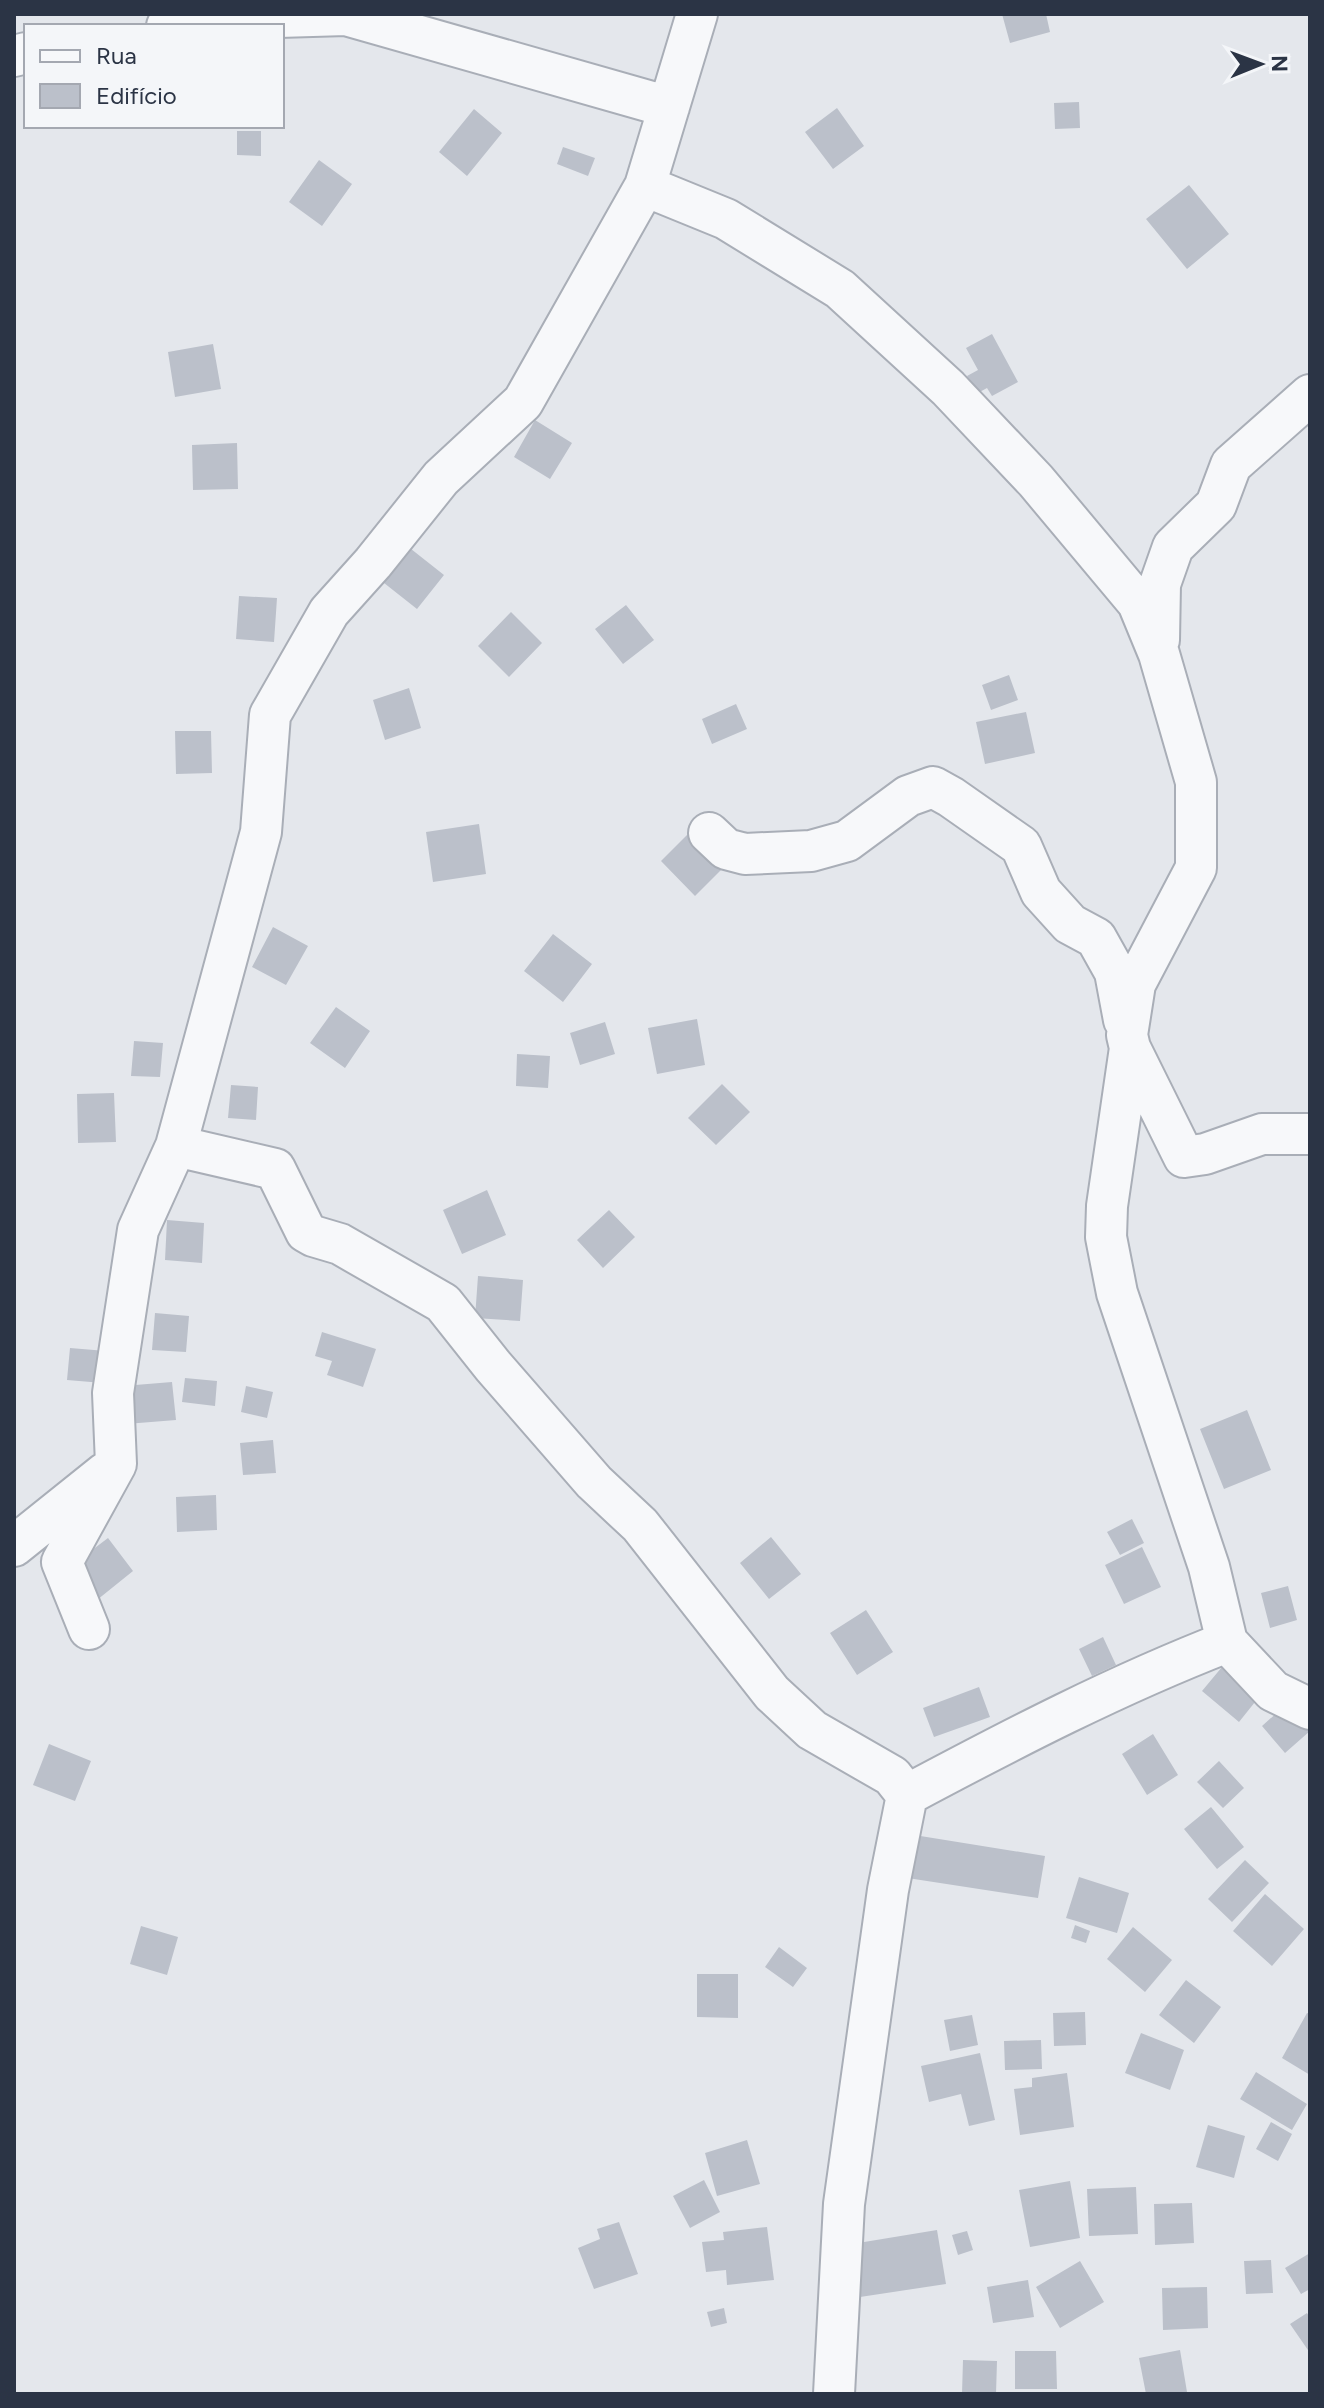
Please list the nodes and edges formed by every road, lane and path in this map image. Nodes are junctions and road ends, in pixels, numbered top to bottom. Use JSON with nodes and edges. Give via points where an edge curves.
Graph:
{"nodes":[{"id":1,"x":697,"y":14,"type":"edge"},
{"id":2,"x":186,"y":24,"type":"edge"},
{"id":3,"x":669,"y":107,"type":"junction"},
{"id":4,"x":645,"y":186,"type":"junction"},
{"id":5,"x":1310,"y":395,"type":"edge"},
{"id":6,"x":1159,"y":654,"type":"junction"},
{"id":7,"x":709,"y":833,"type":"dead end"},
{"id":8,"x":1128,"y":1042,"type":"junction"},
{"id":9,"x":1310,"y":1134,"type":"edge"},
{"id":10,"x":176,"y":1146,"type":"junction"},
{"id":11,"x":116,"y":1464,"type":"junction"},
{"id":12,"x":14,"y":1546,"type":"edge"},
{"id":13,"x":89,"y":1629,"type":"dead end"},
{"id":14,"x":1227,"y":1642,"type":"junction"},
{"id":15,"x":1310,"y":1709,"type":"edge"},
{"id":16,"x":907,"y":1795,"type":"junction"},
{"id":17,"x":834,"y":2394,"type":"edge"}],
"edges":[{"from":1,"to":3,"type":"street"},
{"from":2,"to":3,"type":"street","via":[[346,15]]},
{"from":3,"to":4,"type":"street"},
{"from":4,"to":6,"type":"street","via":[[726,219],[840,289],[948,388],[1048,494],[1138,603]]},
{"from":4,"to":10,"type":"street","via":[[523,402],[441,478],[329,612],[270,715],[261,832]]},
{"from":5,"to":6,"type":"street","via":[[1231,465],[1216,505],[1173,547],[1160,584]]},
{"from":6,"to":8,"type":"street","via":[[1196,782],[1196,868],[1135,984]]},
{"from":7,"to":8,"type":"street","via":[[726,849],[745,854],[811,851],[847,841],[908,796],[933,787],[1021,846],[1041,892],[1070,924],[1096,938],[1115,972]]},
{"from":8,"to":9,"type":"street","via":[[1184,1157],[1262,1134]]},
{"from":8,"to":14,"type":"street","via":[[1106,1237],[1117,1293],[1209,1567]]},
{"from":10,"to":11,"type":"street","via":[[138,1230],[113,1393]]},
{"from":10,"to":16,"type":"street","via":[[275,1169],[306,1232],[340,1244],[443,1303],[594,1482],[640,1525],[772,1693],[812,1730],[892,1776]]},
{"from":11,"to":12,"type":"street"},
{"from":11,"to":13,"type":"street","via":[[62,1562]]},
{"from":14,"to":15,"type":"street","via":[[1273,1691]]},
{"from":14,"to":16,"type":"street","via":[[1026,1732]]},
{"from":16,"to":17,"type":"street","via":[[888,1890],[845,2192]]}]}
